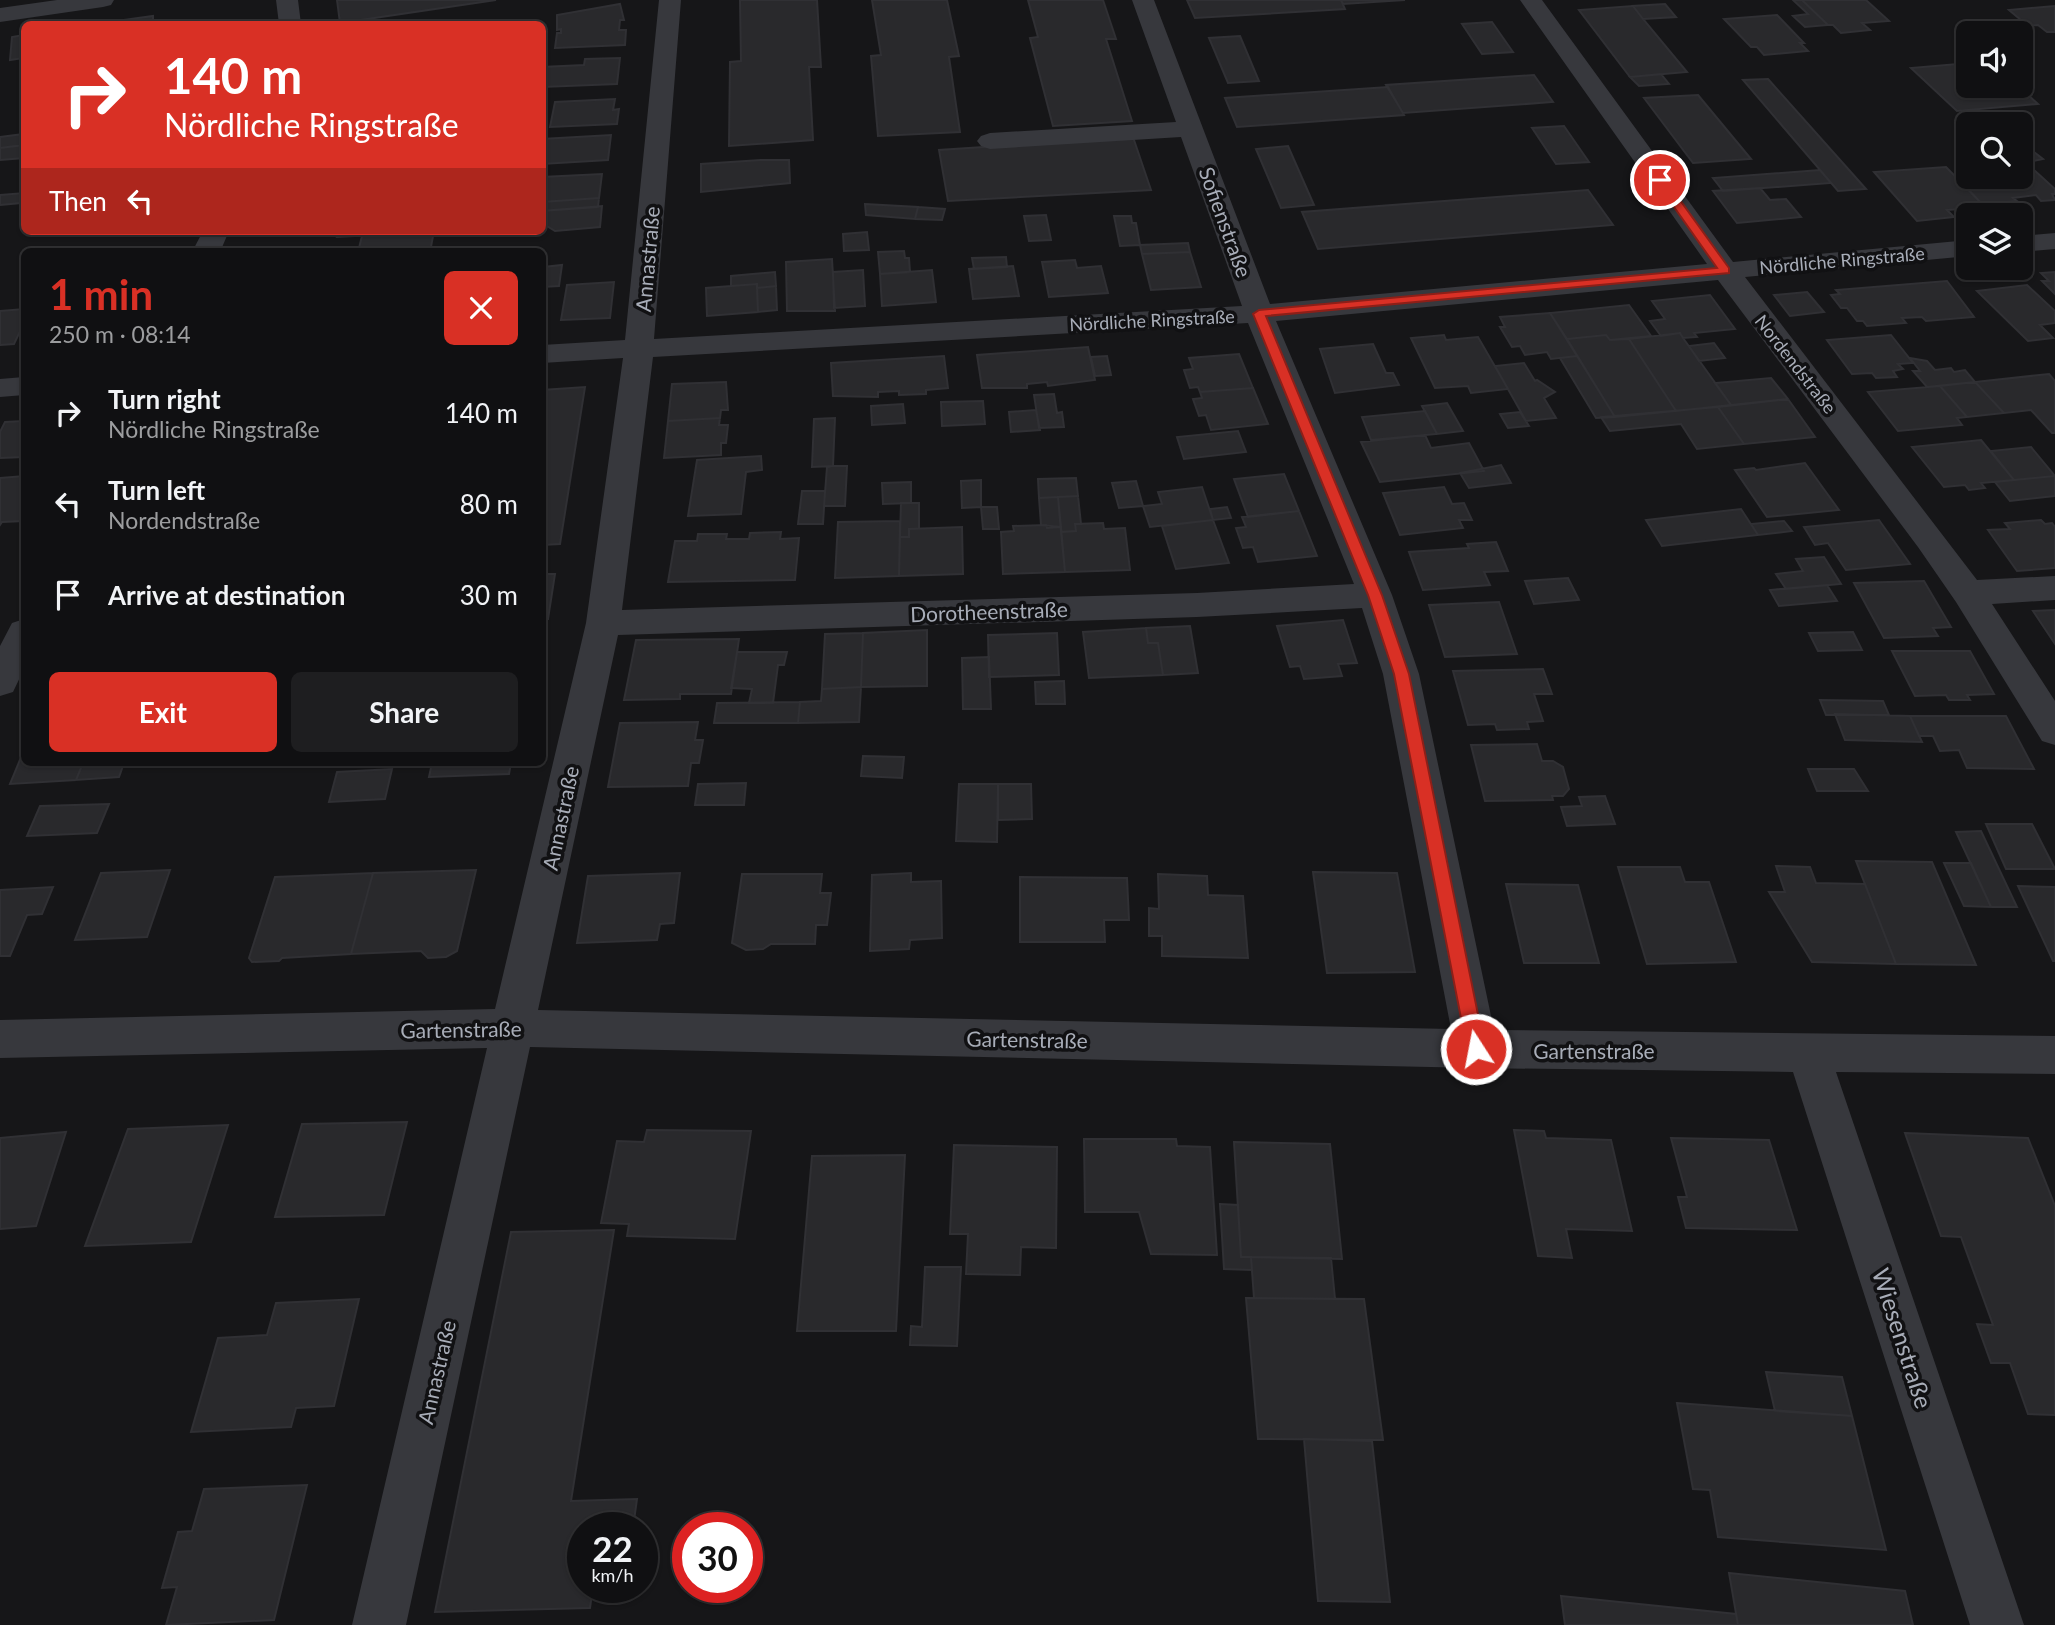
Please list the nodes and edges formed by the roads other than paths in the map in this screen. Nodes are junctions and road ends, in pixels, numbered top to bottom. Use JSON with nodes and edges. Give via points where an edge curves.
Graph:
{"nodes":[{"id":1,"x":103,"y":0,"type":"edge"},
{"id":2,"x":287,"y":0,"type":"edge"},
{"id":3,"x":670,"y":0,"type":"edge"},
{"id":4,"x":1143,"y":0,"type":"edge"},
{"id":5,"x":1531,"y":0,"type":"edge"},
{"id":6,"x":0,"y":15,"type":"edge"},
{"id":7,"x":290,"y":21,"type":"edge"},
{"id":8,"x":1191,"y":129,"type":"junction"},
{"id":9,"x":990,"y":141,"type":"dead end"},
{"id":10,"x":2055,"y":240,"type":"edge"},
{"id":11,"x":2033,"y":243,"type":"edge"},
{"id":12,"x":1956,"y":249,"type":"edge"},
{"id":13,"x":1725,"y":270,"type":"junction"},
{"id":14,"x":1259,"y":314,"type":"junction"},
{"id":15,"x":639,"y":348,"type":"junction"},
{"id":16,"x":546,"y":354,"type":"edge"},
{"id":17,"x":21,"y":386,"type":"edge"},
{"id":18,"x":0,"y":388,"type":"edge"},
{"id":19,"x":2055,"y":588,"type":"edge"},
{"id":20,"x":1968,"y":593,"type":"junction"},
{"id":21,"x":1375,"y":595,"type":"junction"},
{"id":22,"x":603,"y":623,"type":"junction"},
{"id":23,"x":21,"y":638,"type":"edge"},
{"id":24,"x":0,"y":683,"type":"edge"},
{"id":25,"x":2055,"y":731,"type":"edge"},
{"id":26,"x":514,"y":1028,"type":"junction"},
{"id":27,"x":0,"y":1040,"type":"edge"},
{"id":28,"x":1476,"y":1049,"type":"junction"},
{"id":29,"x":1808,"y":1052,"type":"junction"},
{"id":30,"x":2055,"y":1055,"type":"edge"},
{"id":31,"x":379,"y":1625,"type":"edge"},
{"id":32,"x":1997,"y":1625,"type":"edge"}],
"edges":[{"from":1,"to":6,"type":"street"},
{"from":2,"to":7,"type":"street"},
{"from":3,"to":15,"type":"street","name":"Annastraße"},
{"from":4,"to":8,"type":"street","name":"Sofienstraße"},
{"from":5,"to":13,"type":"street","name":"Nordendstraße"},
{"from":8,"to":9,"type":"street"},
{"from":8,"to":14,"type":"street","name":"Sofienstraße"},
{"from":10,"to":11,"type":"street"},
{"from":12,"to":13,"type":"street","name":"Nördliche Ringstraße"},
{"from":13,"to":14,"type":"street","name":"Nördliche Ringstraße"},
{"from":13,"to":20,"type":"street","name":"Nordendstraße"},
{"from":14,"to":15,"type":"street","name":"Nördliche Ringstraße"},
{"from":14,"to":21,"type":"street","name":"Sofienstraße"},
{"from":15,"to":16,"type":"street","name":"Nördliche Ringstraße"},
{"from":15,"to":22,"type":"street","name":"Annastraße"},
{"from":17,"to":18,"type":"street"},
{"from":19,"to":20,"type":"street"},
{"from":20,"to":25,"type":"street","name":"Nordendstraße"},
{"from":21,"to":22,"type":"street","name":"Dorotheenstraße"},
{"from":21,"to":28,"type":"street","name":"Sofienstraße","via":[[1401,674]]},
{"from":22,"to":26,"type":"street","name":"Annastraße"},
{"from":23,"to":24,"type":"street"},
{"from":26,"to":27,"type":"street","name":"Gartenstraße"},
{"from":26,"to":28,"type":"street","name":"Gartenstraße"},
{"from":26,"to":31,"type":"street","name":"Annastraße"},
{"from":28,"to":29,"type":"street","name":"Gartenstraße"},
{"from":29,"to":30,"type":"street","name":"Gartenstraße"},
{"from":29,"to":32,"type":"street","name":"Wiesenstraße"}]}
